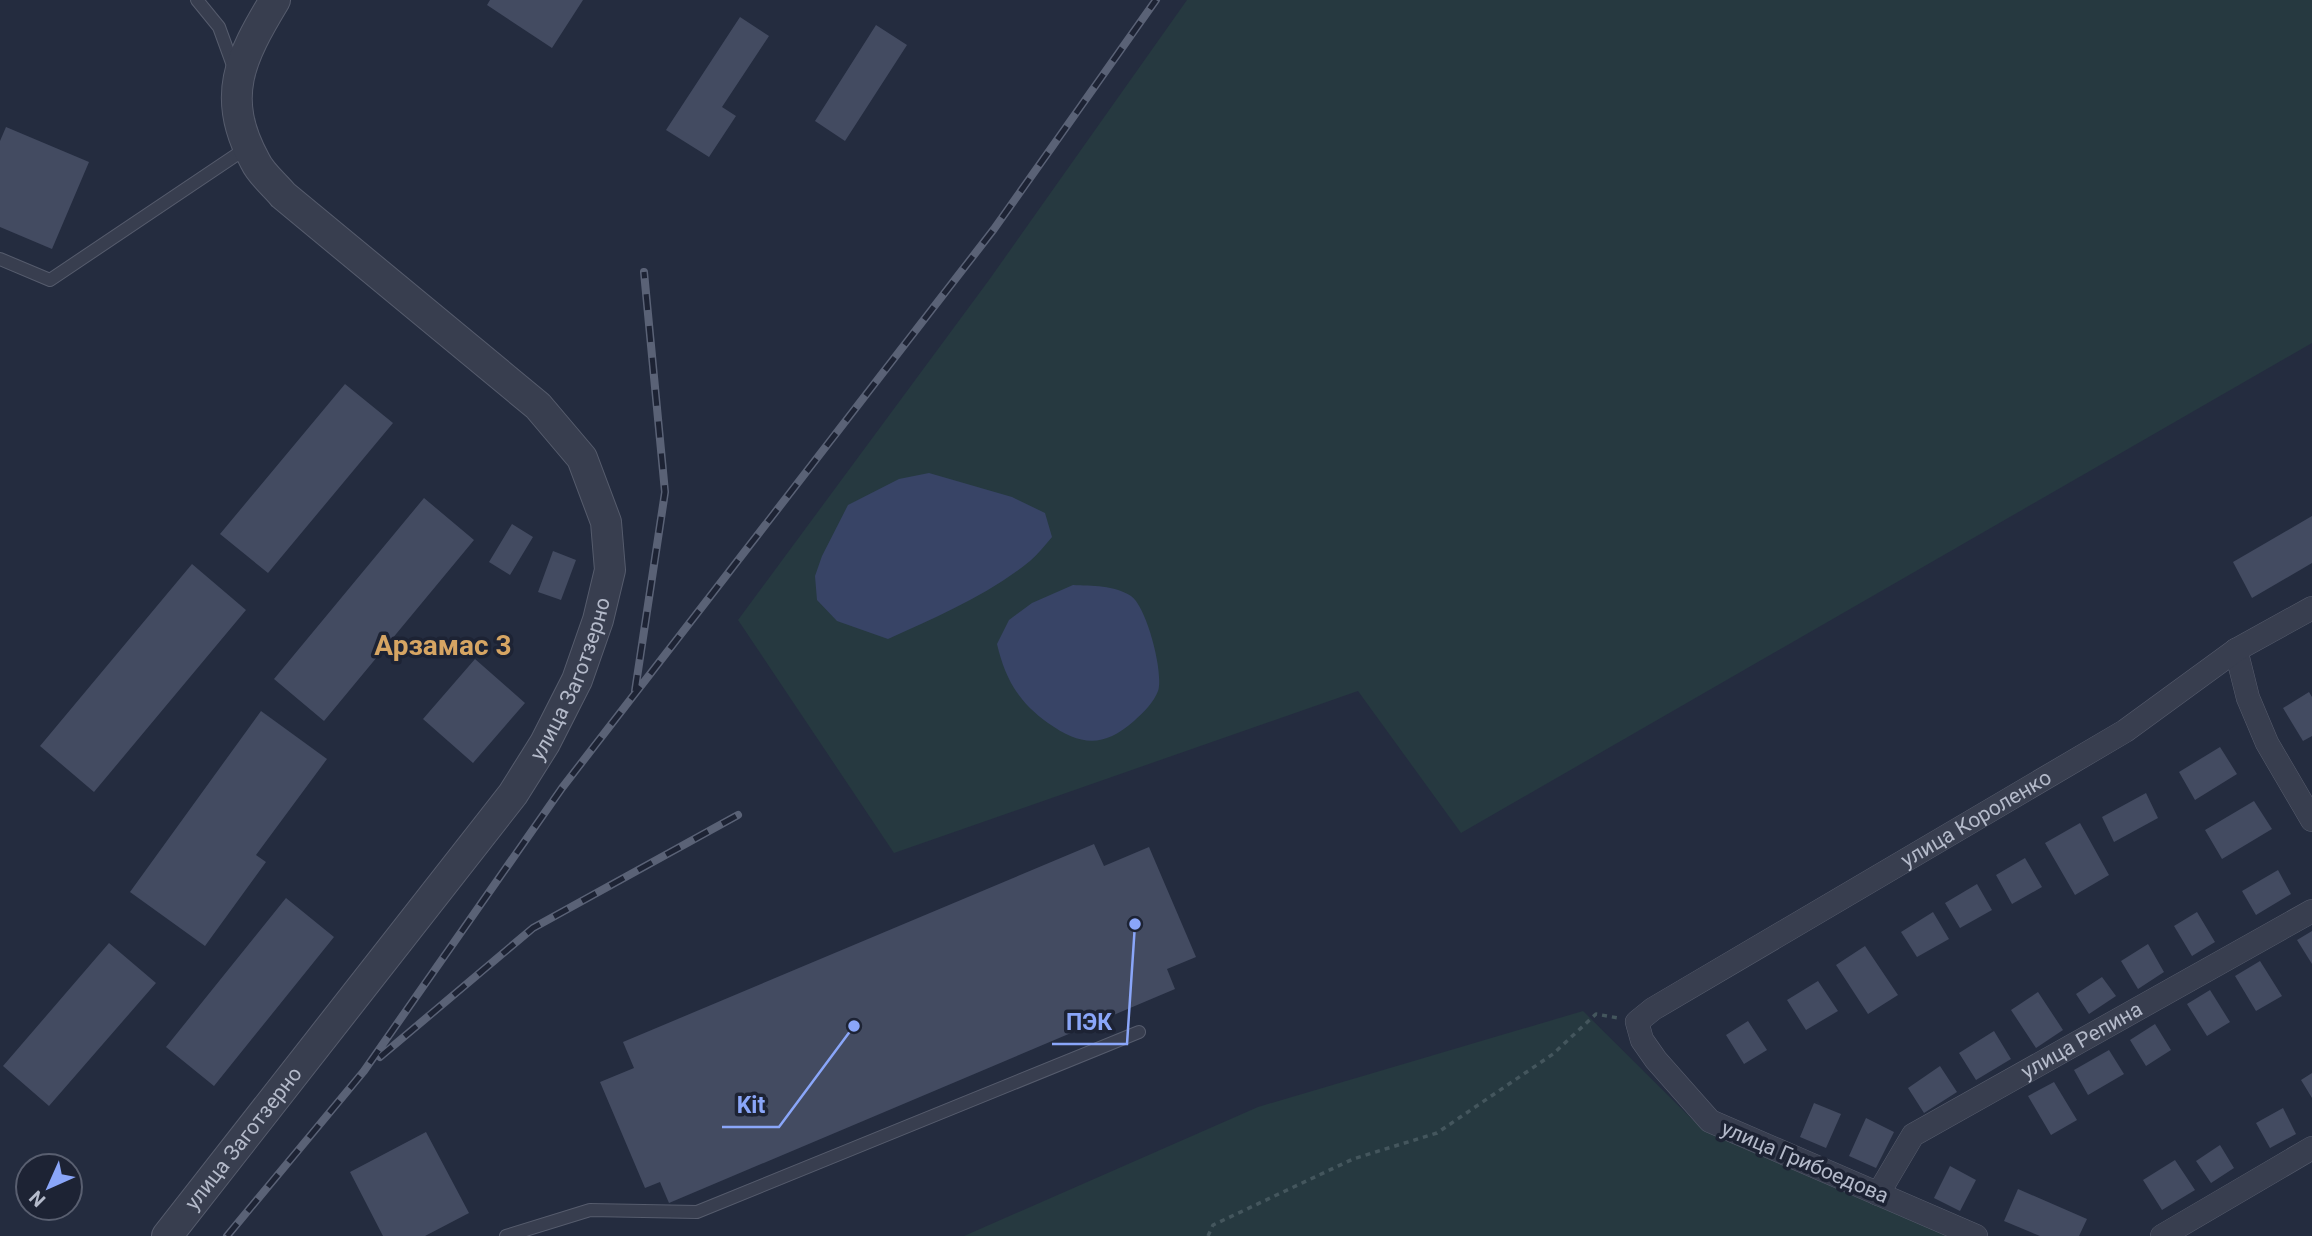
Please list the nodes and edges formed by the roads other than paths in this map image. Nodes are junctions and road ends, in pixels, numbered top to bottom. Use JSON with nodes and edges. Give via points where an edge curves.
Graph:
{"nodes":[{"id":1,"x":197,"y":0,"type":"edge"},
{"id":2,"x":275,"y":0,"type":"edge"},
{"id":3,"x":238,"y":78,"type":"junction"},
{"id":4,"x":248,"y":147,"type":"junction"},
{"id":5,"x":0,"y":259,"type":"edge"},
{"id":6,"x":2312,"y":608,"type":"edge"},
{"id":7,"x":2236,"y":650,"type":"junction"},
{"id":8,"x":2312,"y":820,"type":"edge"},
{"id":9,"x":2312,"y":911,"type":"edge"},
{"id":10,"x":1637,"y":1022,"type":"joint"},
{"id":11,"x":1139,"y":1032,"type":"dead end"},
{"id":12,"x":2312,"y":1148,"type":"edge"},
{"id":13,"x":1878,"y":1194,"type":"junction"},
{"id":14,"x":167,"y":1236,"type":"edge"},
{"id":15,"x":506,"y":1236,"type":"edge"},
{"id":16,"x":1976,"y":1236,"type":"edge"},
{"id":17,"x":2162,"y":1236,"type":"edge"}],
"edges":[{"from":1,"to":3,"type":"lane","via":[[219,27]]},
{"from":2,"to":3,"type":"street"},
{"from":3,"to":4,"type":"street","name":"улица Заготзерно","via":[[237,120]]},
{"from":4,"to":5,"type":"lane","via":[[50,280]]},
{"from":4,"to":14,"type":"street","name":"улица Заготзерно","via":[[256,164],[283,195],[538,405],[582,458],[606,522],[610,570],[577,680],[513,794]]},
{"from":6,"to":7,"type":"street","name":"улица Короленко"},
{"from":7,"to":8,"type":"street","via":[[2248,698],[2267,743]]},
{"from":7,"to":10,"type":"street","name":"улица Короленко","via":[[2125,731]]},
{"from":9,"to":13,"type":"street","name":"улица Репина","via":[[1913,1135]]},
{"from":10,"to":13,"type":"street","name":"улица Грибоедова","via":[[1642,1040],[1656,1060],[1710,1121]]},
{"from":11,"to":15,"type":"lane","via":[[697,1212],[590,1210]]},
{"from":12,"to":17,"type":"street"},
{"from":13,"to":16,"type":"street","name":"улица Грибоедова"}]}
